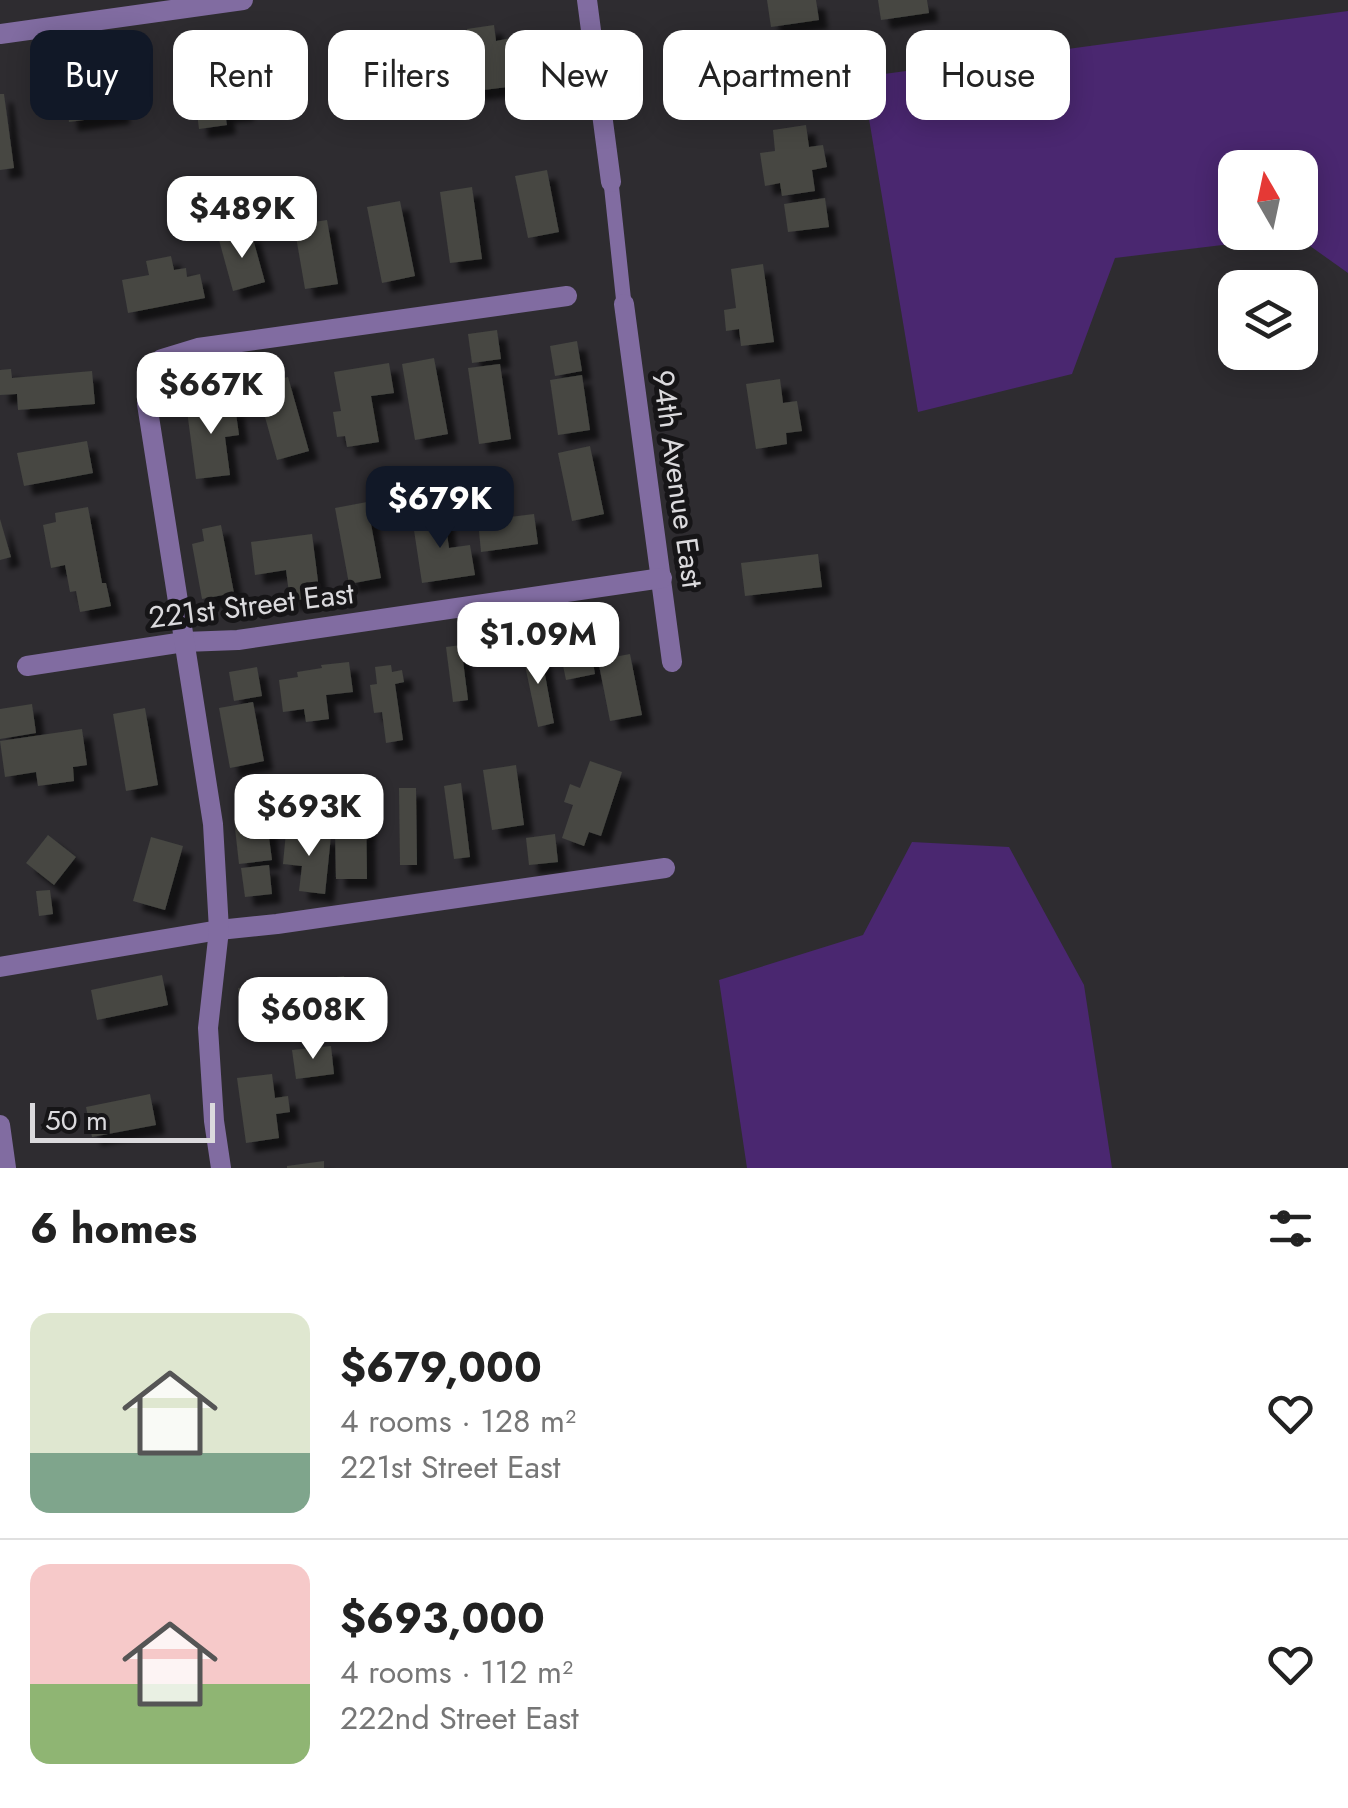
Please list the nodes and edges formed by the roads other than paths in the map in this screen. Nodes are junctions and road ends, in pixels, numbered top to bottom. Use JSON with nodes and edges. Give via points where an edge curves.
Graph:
{"nodes":[{"id":1,"x":243,"y":0,"type":"edge"},
{"id":2,"x":587,"y":0,"type":"edge"},
{"id":3,"x":0,"y":34,"type":"edge"},
{"id":4,"x":612,"y":182,"type":"joint"},
{"id":5,"x":567,"y":296,"type":"dead end"},
{"id":6,"x":624,"y":304,"type":"joint"},
{"id":7,"x":662,"y":578,"type":"junction"},
{"id":8,"x":184,"y":642,"type":"junction"},
{"id":9,"x":672,"y":662,"type":"dead end"},
{"id":10,"x":27,"y":666,"type":"dead end"},
{"id":11,"x":666,"y":868,"type":"dead end"},
{"id":12,"x":219,"y":930,"type":"junction"},
{"id":13,"x":0,"y":966,"type":"edge"},
{"id":14,"x":0,"y":1125,"type":"edge"},
{"id":15,"x":6,"y":1168,"type":"edge"},
{"id":16,"x":220,"y":1168,"type":"edge"}],
"edges":[{"from":1,"to":3,"type":"street"},
{"from":2,"to":4,"type":"street"},
{"from":4,"to":6,"type":"lane"},
{"from":5,"to":8,"type":"street","via":[[198,348],[148,368],[147,404]]},
{"from":6,"to":7,"type":"street","name":"94th Avenue East"},
{"from":7,"to":8,"type":"street","name":"221st Street East","via":[[238,640]]},
{"from":7,"to":9,"type":"street","name":"94th Avenue East"},
{"from":8,"to":10,"type":"street","name":"221st Street East"},
{"from":8,"to":12,"type":"street","via":[[212,824]]},
{"from":11,"to":12,"type":"street"},
{"from":12,"to":13,"type":"street"},
{"from":12,"to":16,"type":"street","via":[[208,1028]]},
{"from":14,"to":15,"type":"street"}]}
